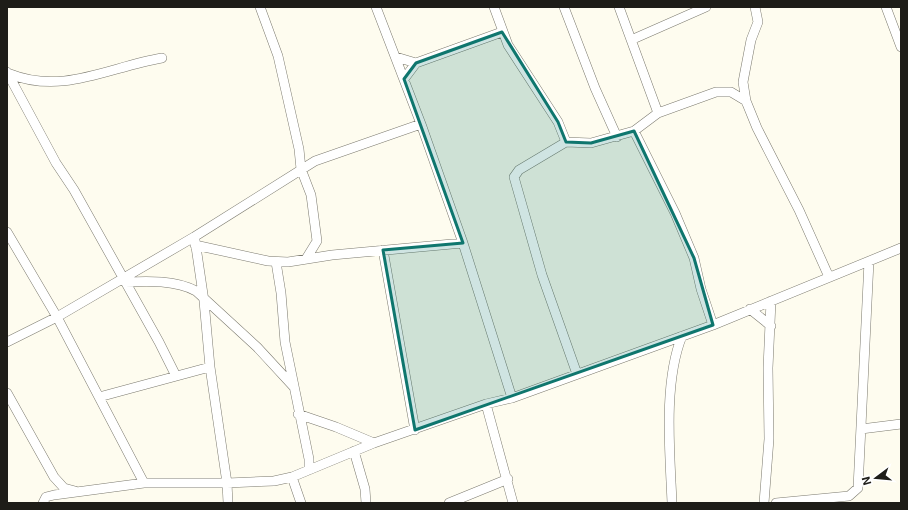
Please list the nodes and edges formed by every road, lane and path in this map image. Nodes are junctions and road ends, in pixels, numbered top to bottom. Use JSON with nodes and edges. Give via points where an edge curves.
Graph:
{"nodes":[{"id":1,"x":260,"y":7,"type":"edge"},
{"id":2,"x":376,"y":7,"type":"edge"},
{"id":3,"x":494,"y":7,"type":"edge"},
{"id":4,"x":564,"y":7,"type":"edge"},
{"id":5,"x":619,"y":7,"type":"edge"},
{"id":6,"x":706,"y":7,"type":"edge"},
{"id":7,"x":755,"y":7,"type":"edge"},
{"id":8,"x":886,"y":7,"type":"edge"},
{"id":9,"x":897,"y":22,"type":"edge"},
{"id":10,"x":502,"y":32,"type":"junction"},
{"id":11,"x":631,"y":40,"type":"junction"},
{"id":12,"x":901,"y":47,"type":"edge"},
{"id":13,"x":396,"y":57,"type":"junction"},
{"id":14,"x":162,"y":58,"type":"dead end"},
{"id":15,"x":416,"y":63,"type":"junction"},
{"id":16,"x":8,"y":73,"type":"edge"},
{"id":17,"x":404,"y":78,"type":"junction"},
{"id":18,"x":746,"y":100,"type":"junction"},
{"id":19,"x":658,"y":113,"type":"junction"},
{"id":20,"x":421,"y":124,"type":"junction"},
{"id":21,"x":634,"y":131,"type":"junction"},
{"id":22,"x":616,"y":137,"type":"junction"},
{"id":23,"x":566,"y":142,"type":"junction"},
{"id":24,"x":301,"y":169,"type":"junction"},
{"id":25,"x":7,"y":232,"type":"edge"},
{"id":26,"x":195,"y":241,"type":"junction"},
{"id":27,"x":317,"y":241,"type":"junction"},
{"id":28,"x":463,"y":243,"type":"junction"},
{"id":29,"x":901,"y":248,"type":"edge"},
{"id":30,"x":383,"y":250,"type":"junction"},
{"id":31,"x":332,"y":255,"type":"junction"},
{"id":32,"x":306,"y":259,"type":"junction"},
{"id":33,"x":869,"y":261,"type":"junction"},
{"id":34,"x":276,"y":262,"type":"junction"},
{"id":35,"x":829,"y":277,"type":"junction"},
{"id":36,"x":124,"y":280,"type":"junction"},
{"id":37,"x":204,"y":301,"type":"junction"},
{"id":38,"x":771,"y":301,"type":"junction"},
{"id":39,"x":750,"y":310,"type":"junction"},
{"id":40,"x":57,"y":316,"type":"junction"},
{"id":41,"x":713,"y":325,"type":"junction"},
{"id":42,"x":771,"y":326,"type":"junction"},
{"id":43,"x":682,"y":336,"type":"junction"},
{"id":44,"x":7,"y":342,"type":"edge"},
{"id":45,"x":665,"y":342,"type":"junction"},
{"id":46,"x":676,"y":351,"type":"junction"},
{"id":47,"x":210,"y":367,"type":"junction"},
{"id":48,"x":577,"y":374,"type":"junction"},
{"id":49,"x":176,"y":376,"type":"junction"},
{"id":50,"x":293,"y":386,"type":"junction"},
{"id":51,"x":7,"y":393,"type":"edge"},
{"id":52,"x":99,"y":397,"type":"junction"},
{"id":53,"x":512,"y":398,"type":"junction"},
{"id":54,"x":486,"y":404,"type":"junction"},
{"id":55,"x":298,"y":414,"type":"junction"},
{"id":56,"x":901,"y":424,"type":"edge"},
{"id":57,"x":861,"y":428,"type":"junction"},
{"id":58,"x":415,"y":430,"type":"junction"},
{"id":59,"x":374,"y":444,"type":"junction"},
{"id":60,"x":354,"y":451,"type":"junction"},
{"id":61,"x":309,"y":470,"type":"junction"},
{"id":62,"x":54,"y":477,"type":"junction"},
{"id":63,"x":292,"y":477,"type":"junction"},
{"id":64,"x":508,"y":479,"type":"junction"},
{"id":65,"x":144,"y":483,"type":"junction"},
{"id":66,"x":228,"y":483,"type":"junction"},
{"id":67,"x":76,"y":491,"type":"junction"},
{"id":68,"x":54,"y":495,"type":"junction"},
{"id":69,"x":43,"y":503,"type":"edge"},
{"id":70,"x":228,"y":503,"type":"edge"},
{"id":71,"x":301,"y":503,"type":"edge"},
{"id":72,"x":366,"y":503,"type":"edge"},
{"id":73,"x":449,"y":503,"type":"edge"},
{"id":74,"x":514,"y":503,"type":"edge"},
{"id":75,"x":672,"y":503,"type":"edge"},
{"id":76,"x":764,"y":503,"type":"edge"},
{"id":77,"x":776,"y":503,"type":"edge"}],
"edges":[{"from":1,"to":24,"type":"street","via":[[278,56],[299,149]]},
{"from":2,"to":13,"type":"street"},
{"from":3,"to":10,"type":"street"},
{"from":4,"to":22,"type":"street"},
{"from":5,"to":11,"type":"street"},
{"from":6,"to":11,"type":"street"},
{"from":7,"to":18,"type":"street","via":[[758,22],[751,40],[743,82]]},
{"from":8,"to":9,"type":"street"},
{"from":9,"to":12,"type":"street"},
{"from":10,"to":15,"type":"street"},
{"from":10,"to":23,"type":"street","via":[[558,122]]},
{"from":11,"to":19,"type":"street"},
{"from":13,"to":15,"type":"street"},
{"from":13,"to":17,"type":"street"},
{"from":14,"to":16,"type":"street","via":[[91,77],[62,81],[26,81]]},
{"from":15,"to":17,"type":"street"},
{"from":16,"to":36,"type":"street","via":[[56,163]]},
{"from":17,"to":20,"type":"street"},
{"from":18,"to":19,"type":"street","via":[[731,92],[716,92]]},
{"from":18,"to":35,"type":"street"},
{"from":19,"to":21,"type":"street"},
{"from":20,"to":24,"type":"street","via":[[315,161]]},
{"from":20,"to":28,"type":"street"},
{"from":21,"to":22,"type":"street"},
{"from":21,"to":41,"type":"street","via":[[675,213],[694,258]]},
{"from":22,"to":23,"type":"street","via":[[591,143]]},
{"from":23,"to":48,"type":"street","via":[[519,170],[514,177],[534,248]]},
{"from":24,"to":26,"type":"street"},
{"from":24,"to":27,"type":"street","via":[[311,195]]},
{"from":25,"to":40,"type":"street"},
{"from":26,"to":34,"type":"street","via":[[252,258]]},
{"from":26,"to":36,"type":"street"},
{"from":26,"to":37,"type":"street"},
{"from":27,"to":31,"type":"street"},
{"from":27,"to":32,"type":"street"},
{"from":28,"to":30,"type":"street"},
{"from":28,"to":53,"type":"street"},
{"from":29,"to":33,"type":"street"},
{"from":30,"to":31,"type":"street"},
{"from":30,"to":58,"type":"street"},
{"from":31,"to":32,"type":"street"},
{"from":32,"to":34,"type":"street"},
{"from":33,"to":35,"type":"street"},
{"from":33,"to":57,"type":"street"},
{"from":34,"to":50,"type":"street"},
{"from":35,"to":38,"type":"street"},
{"from":36,"to":37,"type":"street","via":[[187,286]]},
{"from":36,"to":40,"type":"street"},
{"from":36,"to":49,"type":"street"},
{"from":37,"to":47,"type":"street"},
{"from":37,"to":50,"type":"street","via":[[257,347]]},
{"from":38,"to":39,"type":"street"},
{"from":38,"to":42,"type":"street"},
{"from":39,"to":41,"type":"street"},
{"from":39,"to":42,"type":"street"},
{"from":40,"to":44,"type":"street"},
{"from":40,"to":52,"type":"street"},
{"from":41,"to":43,"type":"street"},
{"from":42,"to":76,"type":"street"},
{"from":43,"to":45,"type":"street"},
{"from":43,"to":46,"type":"street"},
{"from":45,"to":46,"type":"street"},
{"from":45,"to":48,"type":"street"},
{"from":46,"to":75,"type":"street","via":[[670,410]]},
{"from":47,"to":49,"type":"street"},
{"from":47,"to":66,"type":"street"},
{"from":48,"to":53,"type":"street"},
{"from":49,"to":52,"type":"street"},
{"from":50,"to":55,"type":"street"},
{"from":51,"to":62,"type":"street"},
{"from":52,"to":65,"type":"street"},
{"from":53,"to":54,"type":"street"},
{"from":54,"to":58,"type":"street"},
{"from":54,"to":64,"type":"street"},
{"from":55,"to":59,"type":"street"},
{"from":55,"to":61,"type":"street","via":[[309,459]]},
{"from":56,"to":57,"type":"street"},
{"from":57,"to":77,"type":"street","via":[[856,492],[849,496]]},
{"from":58,"to":59,"type":"street"},
{"from":59,"to":60,"type":"street"},
{"from":60,"to":61,"type":"street"},
{"from":60,"to":72,"type":"street"},
{"from":61,"to":63,"type":"street"},
{"from":62,"to":67,"type":"street","via":[[64,488]]},
{"from":62,"to":68,"type":"street"},
{"from":63,"to":66,"type":"street","via":[[259,483]]},
{"from":63,"to":71,"type":"street"},
{"from":64,"to":73,"type":"street"},
{"from":64,"to":74,"type":"street"},
{"from":65,"to":66,"type":"street"},
{"from":65,"to":67,"type":"street"},
{"from":66,"to":70,"type":"street"},
{"from":67,"to":68,"type":"street"},
{"from":68,"to":69,"type":"street","via":[[46,497]]}]}
